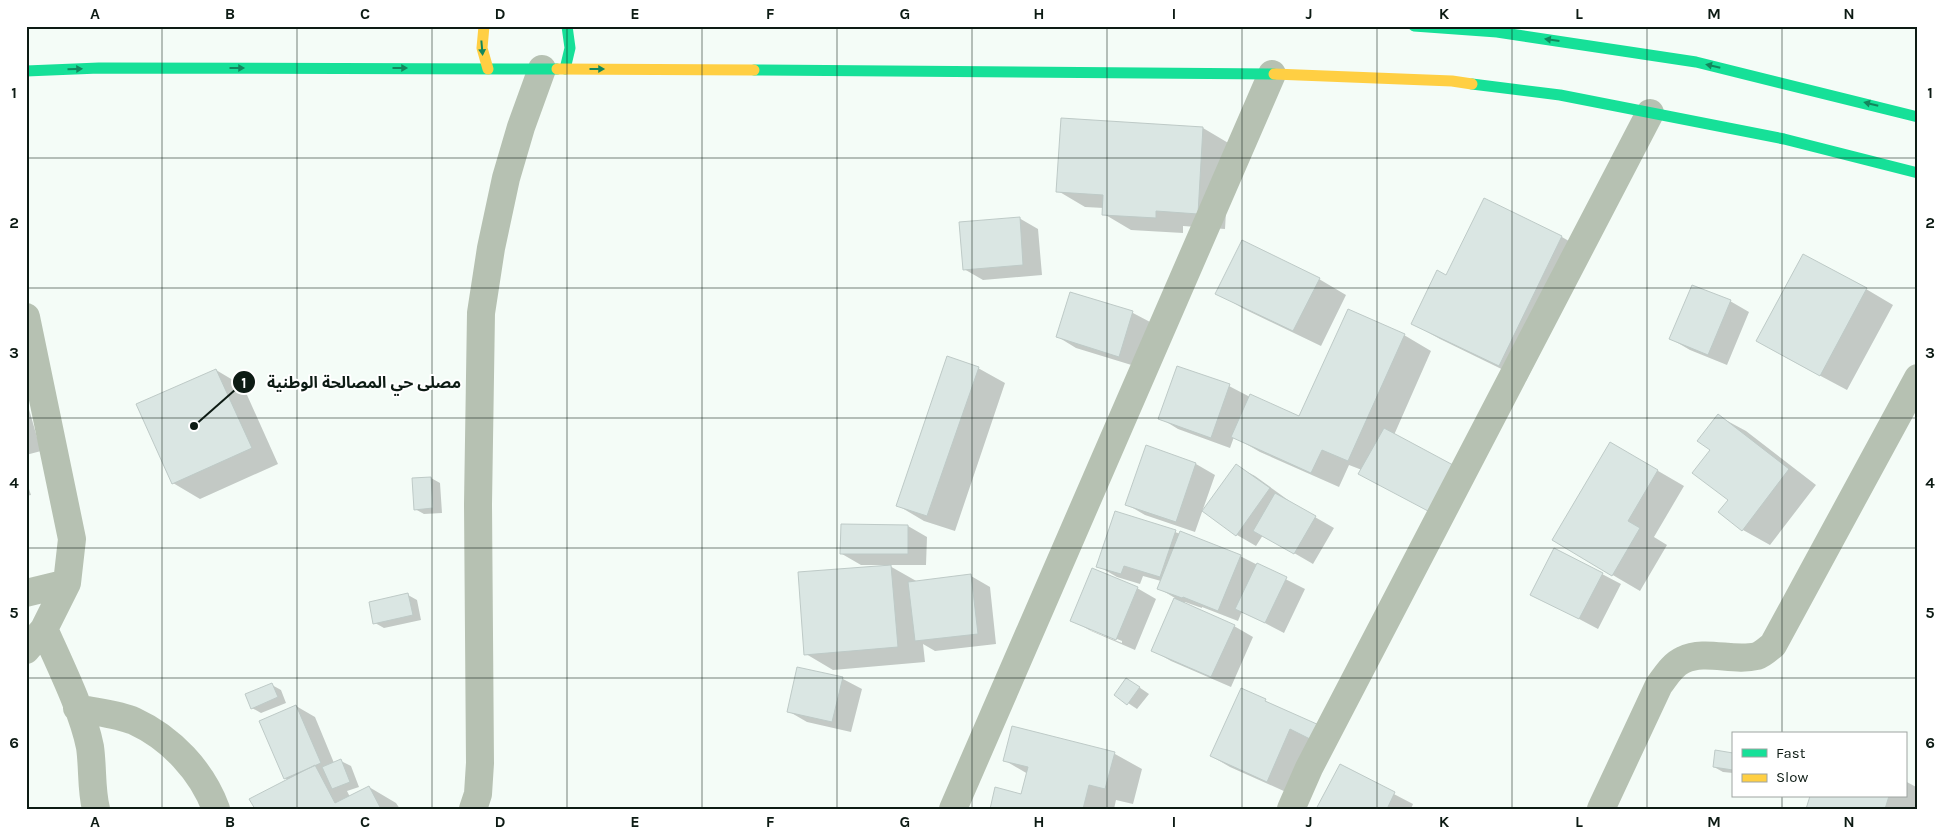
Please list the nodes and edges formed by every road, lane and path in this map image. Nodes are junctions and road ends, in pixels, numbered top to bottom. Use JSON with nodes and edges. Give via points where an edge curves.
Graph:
{"nodes":[{"id":1,"x":484,"y":26,"type":"edge"},
{"id":2,"x":567,"y":26,"type":"edge"},
{"id":3,"x":1414,"y":26,"type":"edge"},
{"id":4,"x":488,"y":69,"type":"junction"},
{"id":5,"x":554,"y":69,"type":"junction"},
{"id":6,"x":26,"y":71,"type":"edge"},
{"id":7,"x":1272,"y":74,"type":"junction"},
{"id":8,"x":1650,"y":113,"type":"junction"},
{"id":9,"x":1918,"y":116,"type":"edge"},
{"id":10,"x":1918,"y":173,"type":"edge"},
{"id":11,"x":26,"y":317,"type":"edge"},
{"id":12,"x":1918,"y":378,"type":"edge"},
{"id":13,"x":67,"y":583,"type":"junction"},
{"id":14,"x":26,"y":592,"type":"edge"},
{"id":15,"x":44,"y":628,"type":"junction"},
{"id":16,"x":26,"y":650,"type":"edge"},
{"id":17,"x":78,"y":708,"type":"junction"},
{"id":18,"x":96,"y":809,"type":"edge"},
{"id":19,"x":216,"y":809,"type":"edge"},
{"id":20,"x":473,"y":809,"type":"edge"},
{"id":21,"x":953,"y":809,"type":"edge"},
{"id":22,"x":1291,"y":809,"type":"edge"},
{"id":23,"x":1601,"y":809,"type":"edge"}],
"edges":[{"from":1,"to":4,"type":"main road","one_way":true,"via":[[481,49]]},
{"from":2,"to":5,"type":"main road","via":[[570,57]]},
{"from":9,"to":3,"type":"main road","one_way":true,"via":[[1696,62],[1497,32]]},
{"from":4,"to":5,"type":"main road"},
{"from":6,"to":4,"type":"main road","one_way":true,"via":[[99,68]]},
{"from":5,"to":7,"type":"main road","one_way":true},
{"from":5,"to":20,"type":"street","via":[[521,127],[506,178],[481,313],[478,504],[480,763],[478,794]]},
{"from":7,"to":8,"type":"main road","via":[[1452,81],[1560,95]]},
{"from":7,"to":21,"type":"street"},
{"from":8,"to":10,"type":"main road","via":[[1784,139]]},
{"from":8,"to":22,"type":"street","via":[[1309,768]]},
{"from":11,"to":13,"type":"street","via":[[72,539]]},
{"from":12,"to":23,"type":"street","via":[[1773,645],[1759,656],[1697,656],[1671,668],[1659,685]]},
{"from":13,"to":14,"type":"street"},
{"from":13,"to":15,"type":"street"},
{"from":15,"to":16,"type":"street"},
{"from":15,"to":17,"type":"street"},
{"from":17,"to":18,"type":"street","via":[[90,747]]},
{"from":17,"to":19,"type":"street","via":[[133,721],[161,738],[186,758],[212,796]]}]}
